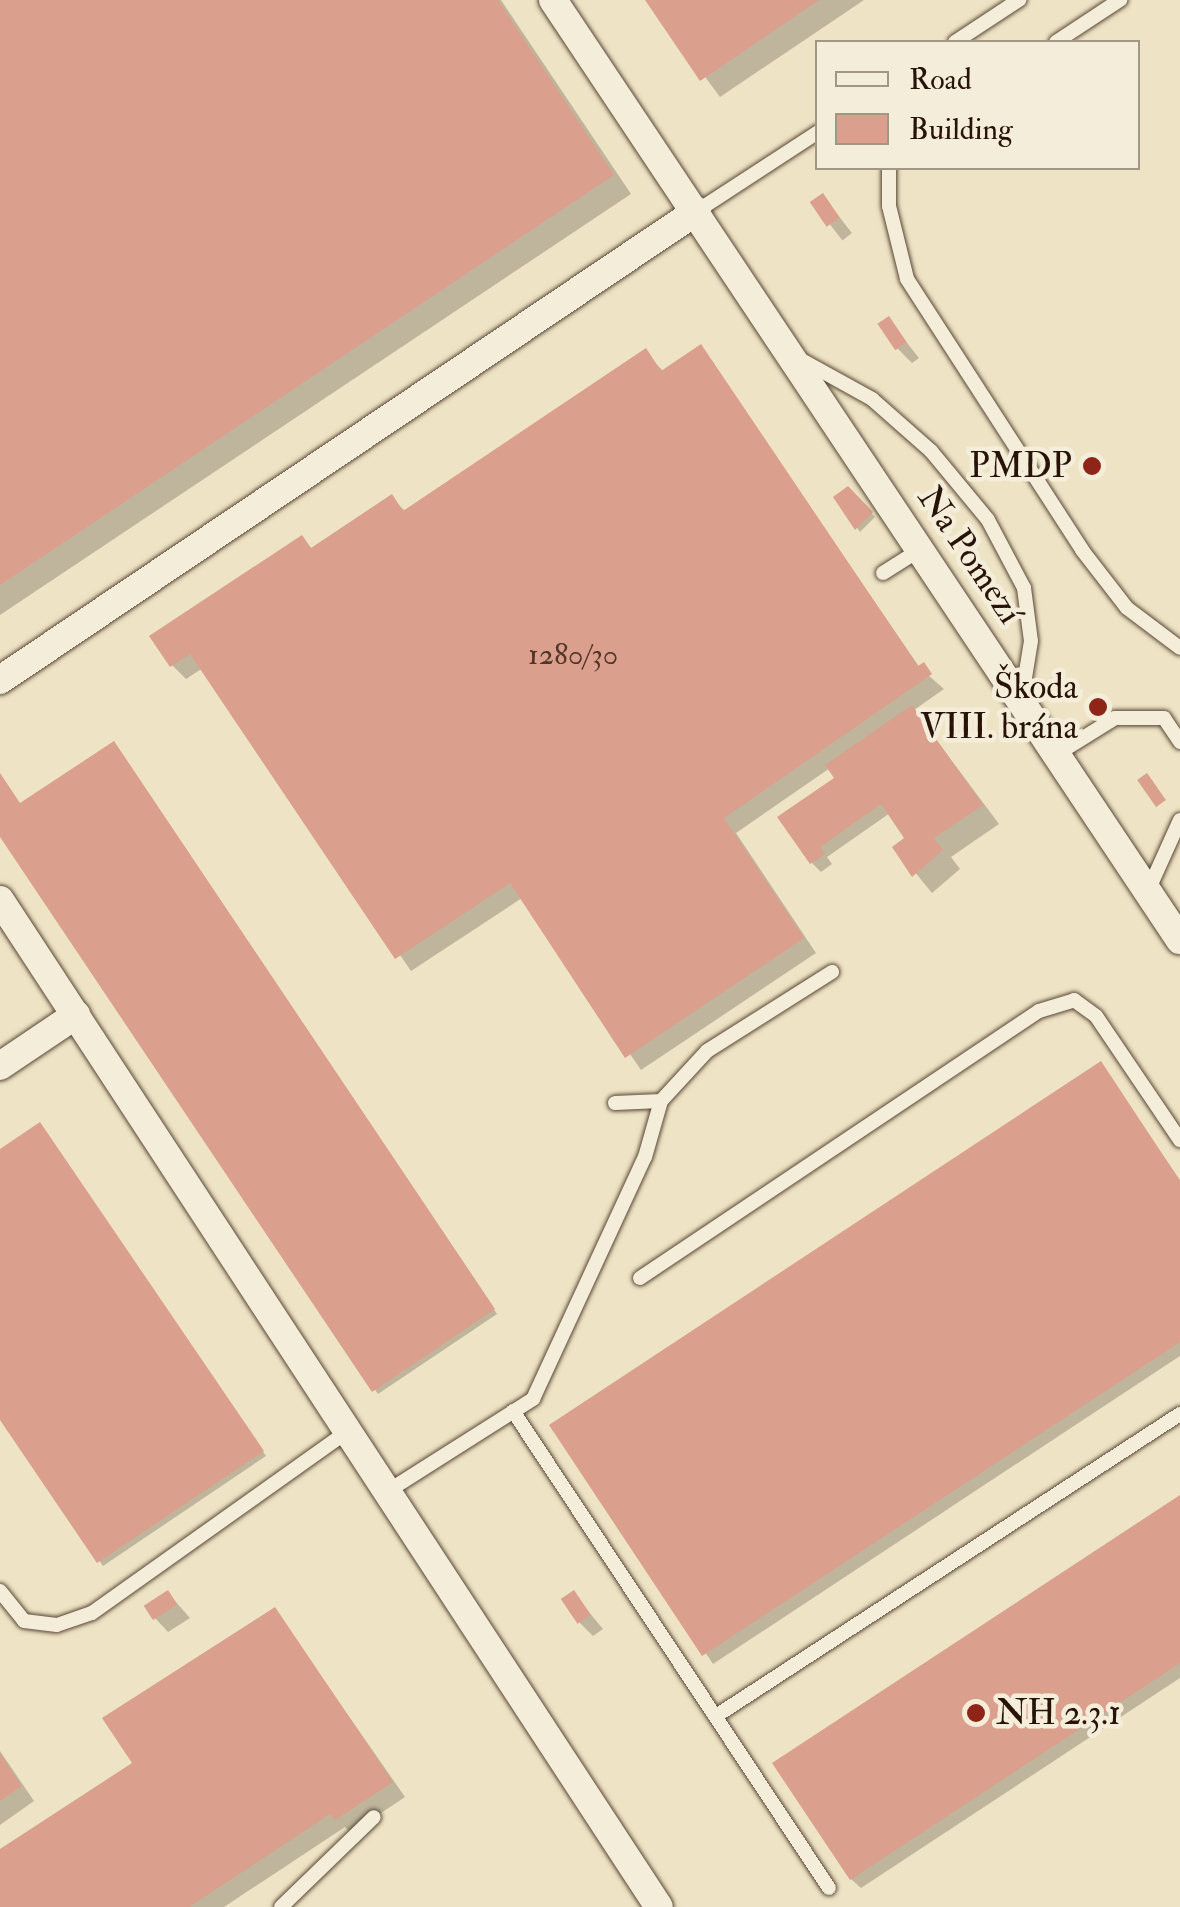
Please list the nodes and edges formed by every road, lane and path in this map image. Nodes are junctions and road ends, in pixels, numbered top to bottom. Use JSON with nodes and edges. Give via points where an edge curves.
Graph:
{"nodes":[{"id":1,"x":553,"y":0,"type":"edge"},
{"id":2,"x":1019,"y":0,"type":"edge"},
{"id":3,"x":1120,"y":0,"type":"edge"},
{"id":4,"x":957,"y":40,"type":"edge"},
{"id":5,"x":1059,"y":40,"type":"edge"},
{"id":6,"x":815,"y":134,"type":"edge"},
{"id":7,"x":889,"y":170,"type":"edge"},
{"id":8,"x":697,"y":212,"type":"junction"},
{"id":9,"x":793,"y":356,"type":"junction"},
{"id":10,"x":921,"y":548,"type":"junction"},
{"id":11,"x":883,"y":573,"type":"dead end"},
{"id":12,"x":1180,"y":648,"type":"edge"},
{"id":13,"x":0,"y":680,"type":"edge"},
{"id":14,"x":1020,"y":702,"type":"junction"},
{"id":15,"x":1180,"y":742,"type":"edge"},
{"id":16,"x":1054,"y":756,"type":"junction"},
{"id":17,"x":1180,"y":820,"type":"edge"},
{"id":18,"x":1146,"y":893,"type":"junction"},
{"id":19,"x":0,"y":900,"type":"edge"},
{"id":20,"x":1180,"y":940,"type":"edge"},
{"id":21,"x":832,"y":972,"type":"dead end"},
{"id":22,"x":76,"y":1016,"type":"junction"},
{"id":23,"x":0,"y":1066,"type":"edge"},
{"id":24,"x":661,"y":1101,"type":"junction"},
{"id":25,"x":615,"y":1103,"type":"dead end"},
{"id":26,"x":1180,"y":1140,"type":"edge"},
{"id":27,"x":640,"y":1278,"type":"dead end"},
{"id":28,"x":513,"y":1411,"type":"junction"},
{"id":29,"x":1180,"y":1414,"type":"edge"},
{"id":30,"x":348,"y":1431,"type":"junction"},
{"id":31,"x":388,"y":1491,"type":"junction"},
{"id":32,"x":0,"y":1591,"type":"edge"},
{"id":33,"x":716,"y":1716,"type":"junction"},
{"id":34,"x":374,"y":1817,"type":"dead end"},
{"id":35,"x":829,"y":1888,"type":"dead end"},
{"id":36,"x":281,"y":1907,"type":"edge"},
{"id":37,"x":659,"y":1907,"type":"edge"}],
"edges":[{"from":1,"to":8,"type":"street","name":"Na Pomezí"},
{"from":2,"to":4,"type":"lane"},
{"from":3,"to":5,"type":"lane"},
{"from":6,"to":8,"type":"lane"},
{"from":7,"to":12,"type":"lane","via":[[889,206],[907,278],[1082,550],[1127,608]]},
{"from":8,"to":9,"type":"street","name":"Na Pomezí"},
{"from":8,"to":13,"type":"street"},
{"from":9,"to":10,"type":"street","name":"Na Pomezí"},
{"from":9,"to":14,"type":"lane","via":[[872,400],[932,451],[988,520],[1024,588],[1031,641]]},
{"from":10,"to":11,"type":"lane"},
{"from":10,"to":14,"type":"street","name":"Na Pomezí"},
{"from":14,"to":16,"type":"street","name":"Na Pomezí"},
{"from":15,"to":16,"type":"lane","via":[[1164,718],[1115,718]]},
{"from":16,"to":18,"type":"street","name":"Na Pomezí"},
{"from":17,"to":18,"type":"lane"},
{"from":18,"to":20,"type":"street","name":"Na Pomezí"},
{"from":19,"to":22,"type":"street"},
{"from":21,"to":24,"type":"lane","via":[[707,1051]]},
{"from":22,"to":23,"type":"street"},
{"from":22,"to":30,"type":"street"},
{"from":24,"to":25,"type":"lane"},
{"from":24,"to":28,"type":"lane","via":[[645,1157],[533,1399]]},
{"from":26,"to":27,"type":"lane","via":[[1096,1016],[1074,1000],[1039,1011]]},
{"from":28,"to":31,"type":"lane"},
{"from":28,"to":33,"type":"lane"},
{"from":29,"to":33,"type":"lane"},
{"from":30,"to":31,"type":"street"},
{"from":30,"to":32,"type":"lane","via":[[92,1613],[56,1625],[24,1621]]},
{"from":31,"to":37,"type":"street"},
{"from":33,"to":35,"type":"lane"},
{"from":34,"to":36,"type":"lane"}]}
